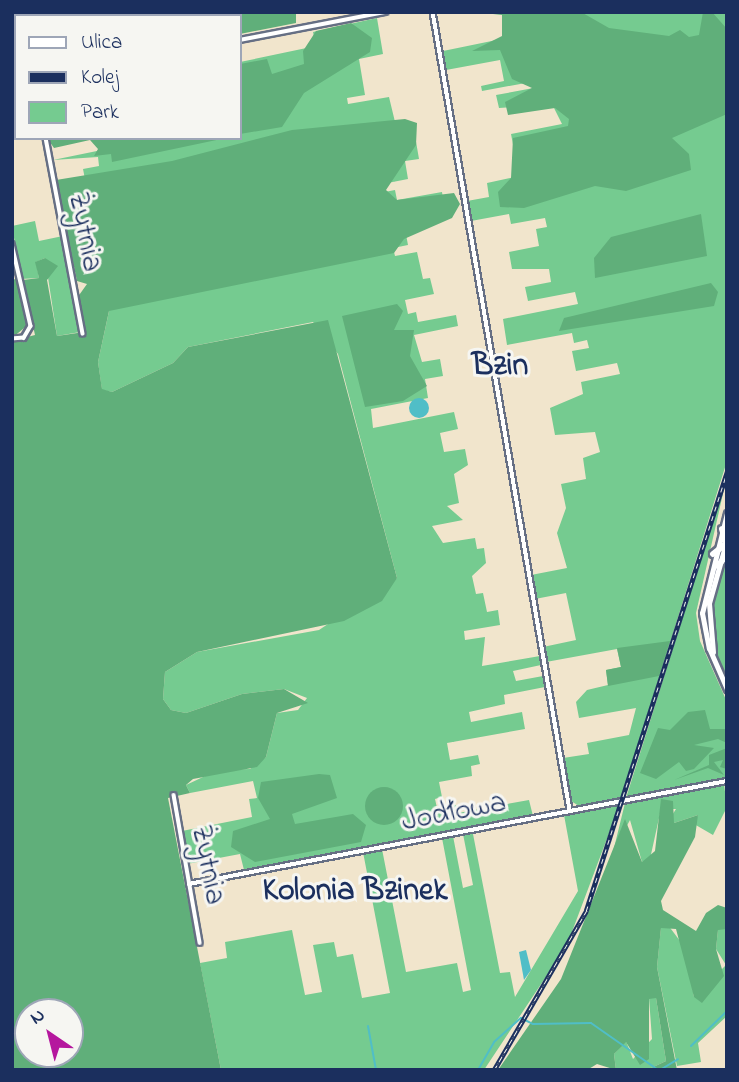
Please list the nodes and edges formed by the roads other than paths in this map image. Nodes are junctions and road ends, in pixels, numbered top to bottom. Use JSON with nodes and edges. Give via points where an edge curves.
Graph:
{"nodes":[{"id":1,"x":385,"y":12,"type":"edge"},
{"id":2,"x":433,"y":12,"type":"edge"},
{"id":3,"x":242,"y":40,"type":"edge"},
{"id":4,"x":46,"y":140,"type":"edge"},
{"id":5,"x":12,"y":244,"type":"edge"},
{"id":6,"x":83,"y":334,"type":"dead end"},
{"id":7,"x":12,"y":339,"type":"edge"},
{"id":8,"x":727,"y":513,"type":"edge"},
{"id":9,"x":722,"y":528,"type":"junction"},
{"id":10,"x":726,"y":542,"type":"edge"},
{"id":11,"x":713,"y":554,"type":"junction"},
{"id":12,"x":727,"y":554,"type":"edge"},
{"id":13,"x":718,"y":566,"type":"junction"},
{"id":14,"x":720,"y":675,"type":"junction"},
{"id":15,"x":727,"y":689,"type":"edge"},
{"id":16,"x":727,"y":781,"type":"edge"},
{"id":17,"x":174,"y":795,"type":"dead end"},
{"id":18,"x":570,"y":810,"type":"junction"},
{"id":19,"x":188,"y":884,"type":"junction"},
{"id":20,"x":200,"y":943,"type":"dead end"}],
"edges":[{"from":1,"to":3,"type":"street"},
{"from":2,"to":18,"type":"street"},
{"from":4,"to":6,"type":"street","name":"Żytnia"},
{"from":5,"to":7,"type":"street","via":[[30,326],[26,336]]},
{"from":8,"to":9,"type":"main road"},
{"from":9,"to":10,"type":"highway"},
{"from":9,"to":11,"type":"main road"},
{"from":10,"to":11,"type":"highway"},
{"from":10,"to":13,"type":"main road"},
{"from":11,"to":14,"type":"main road","via":[[703,619]]},
{"from":12,"to":13,"type":"highway"},
{"from":13,"to":14,"type":"main road","via":[[708,627]]},
{"from":14,"to":15,"type":"main road"},
{"from":16,"to":18,"type":"street","name":"Jodłowa"},
{"from":17,"to":19,"type":"street","name":"Żytnia"},
{"from":18,"to":19,"type":"street","name":"Jodłowa"},
{"from":19,"to":20,"type":"street","name":"Żytnia"}]}
